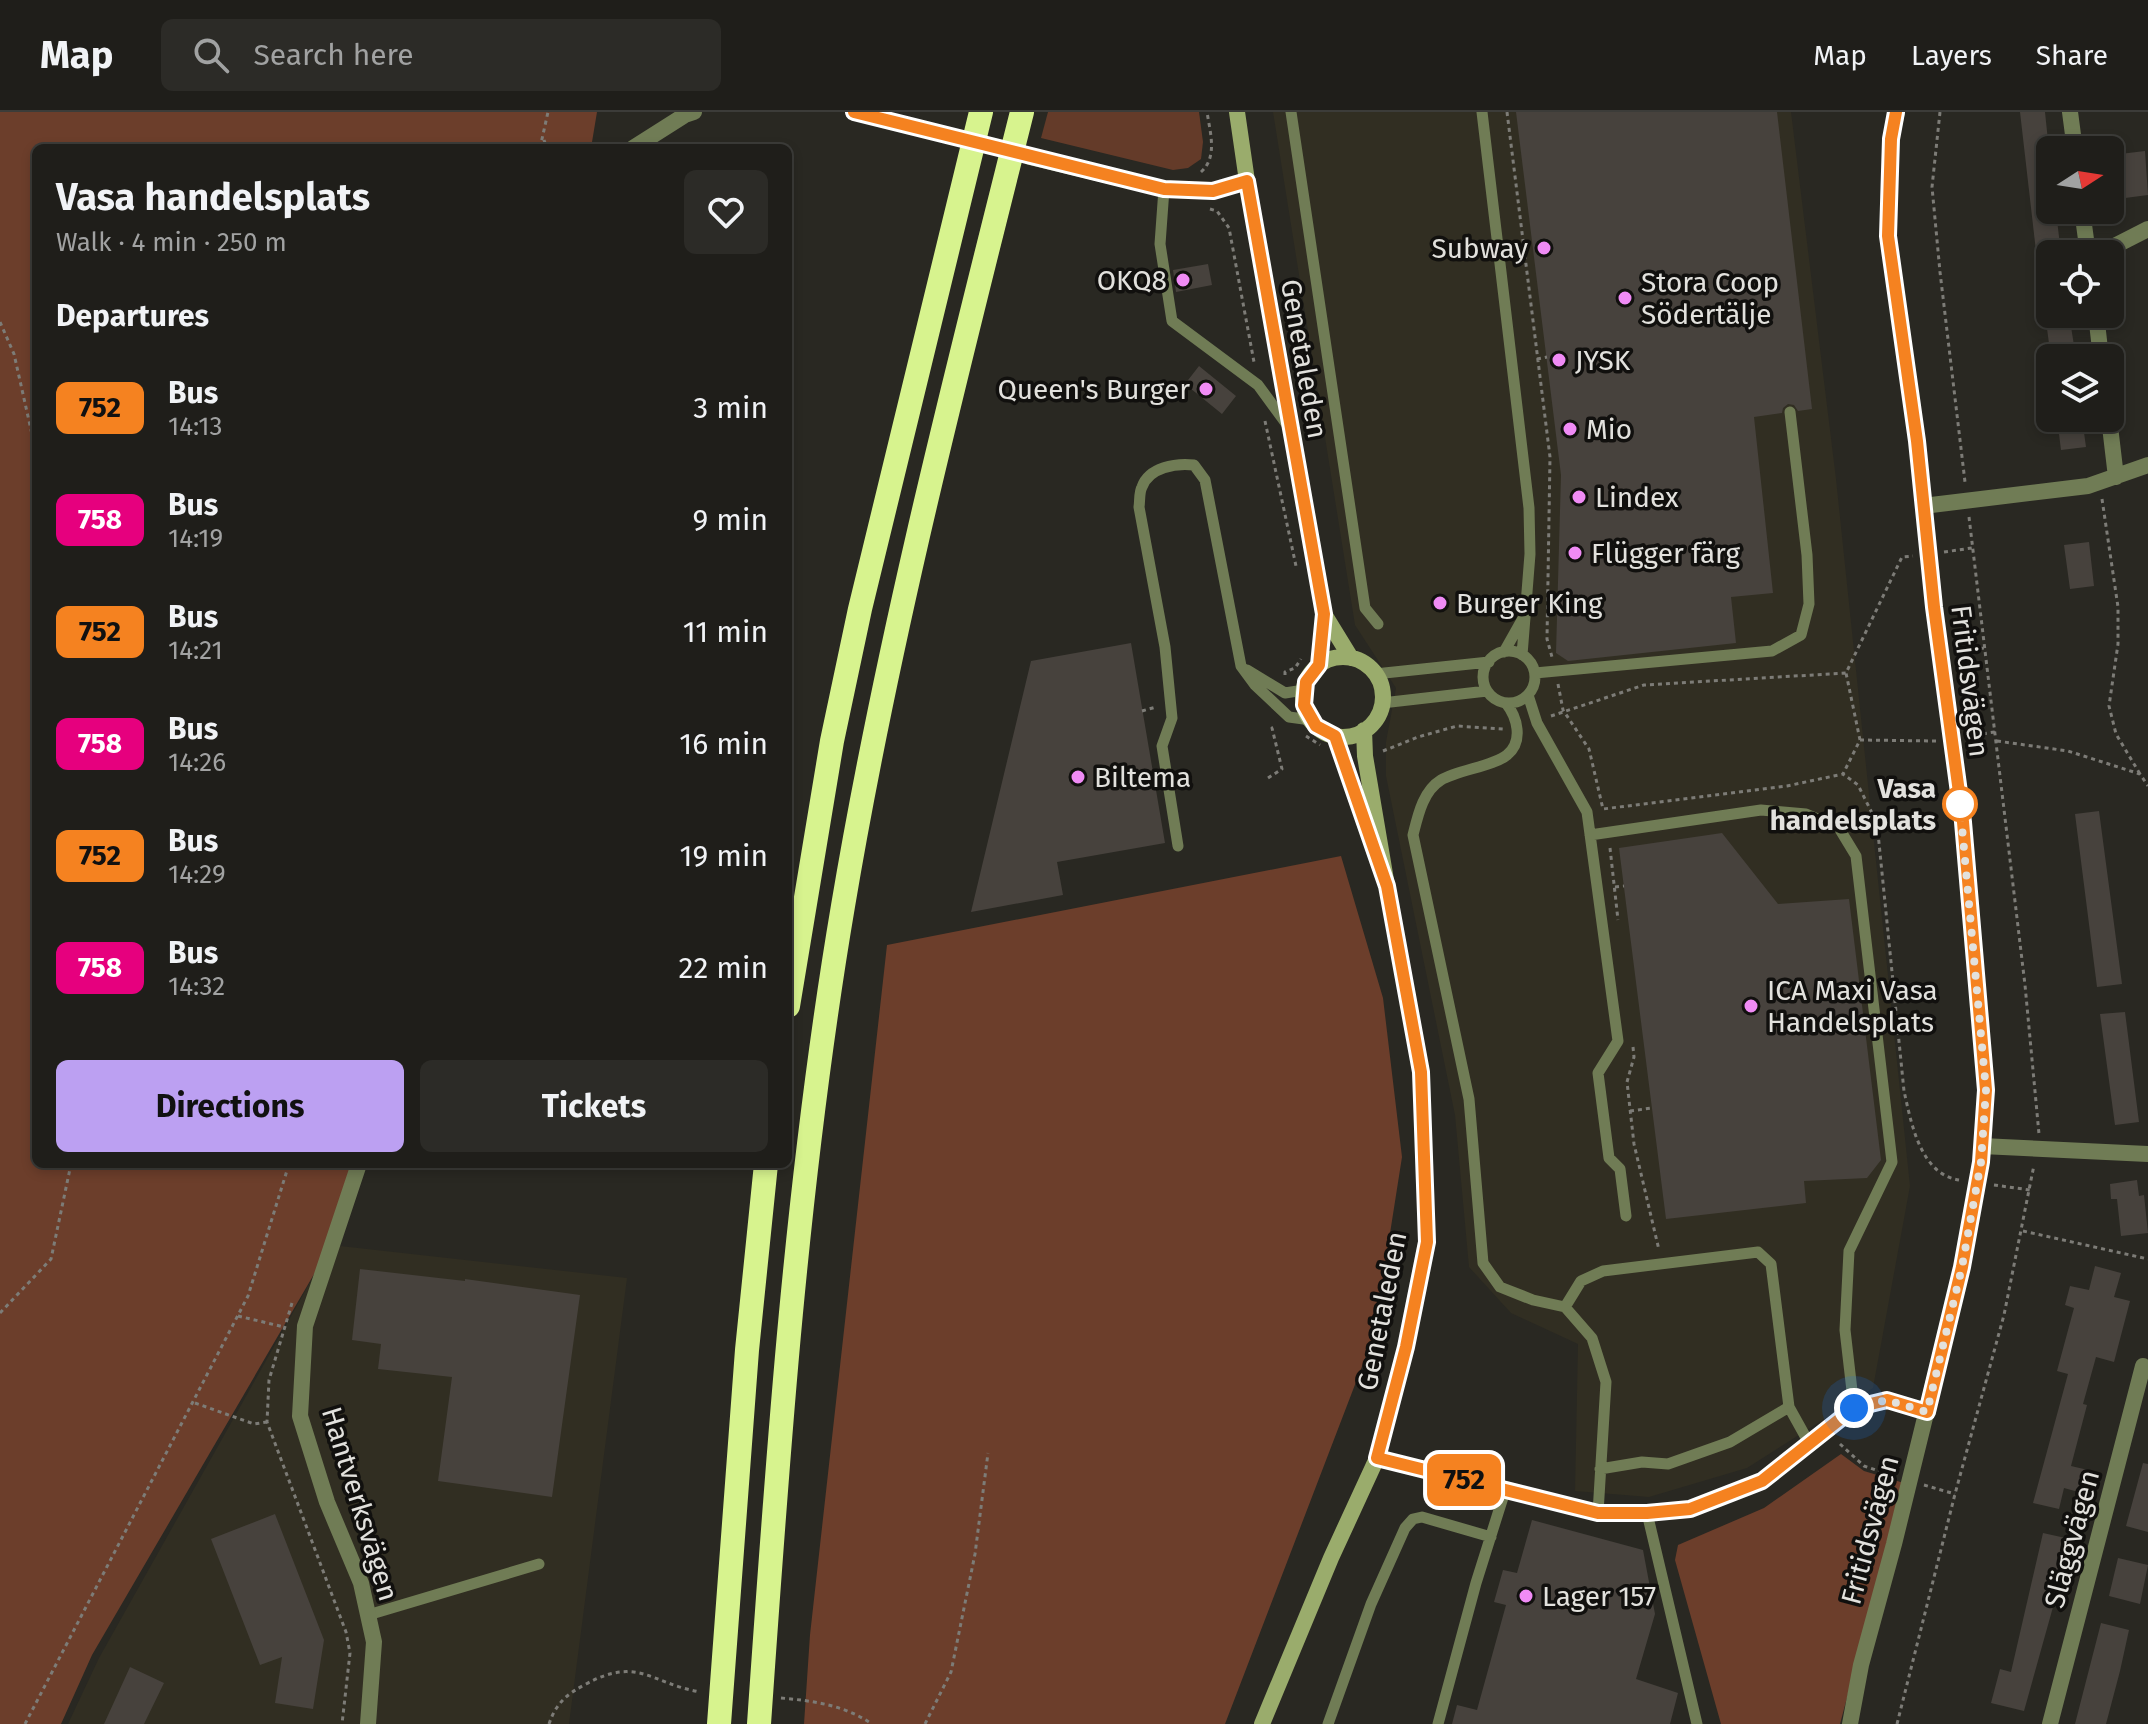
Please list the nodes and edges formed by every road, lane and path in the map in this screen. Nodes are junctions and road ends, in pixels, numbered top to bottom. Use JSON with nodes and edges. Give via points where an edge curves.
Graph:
{"nodes":[{"id":1,"x":548,"y":112,"type":"edge"},
{"id":2,"x":694,"y":112,"type":"edge"},
{"id":3,"x":854,"y":112,"type":"edge"},
{"id":4,"x":981,"y":112,"type":"edge"},
{"id":5,"x":1022,"y":112,"type":"edge"},
{"id":6,"x":1207,"y":112,"type":"edge"},
{"id":7,"x":1237,"y":112,"type":"edge"},
{"id":8,"x":1291,"y":112,"type":"edge"},
{"id":9,"x":1482,"y":112,"type":"edge"},
{"id":10,"x":1507,"y":112,"type":"edge"},
{"id":11,"x":1897,"y":112,"type":"edge"},
{"id":12,"x":2070,"y":112,"type":"edge"},
{"id":13,"x":543,"y":136,"type":"junction"},
{"id":14,"x":951,"y":136,"type":"tunnel mouth"},
{"id":15,"x":2073,"y":136,"type":"edge"},
{"id":16,"x":541,"y":144,"type":"edge"},
{"id":17,"x":546,"y":144,"type":"edge"},
{"id":18,"x":639,"y":144,"type":"edge"},
{"id":19,"x":1030,"y":157,"type":"tunnel mouth"},
{"id":20,"x":1198,"y":173,"type":"dead end"},
{"id":21,"x":1247,"y":181,"type":"junction"},
{"id":22,"x":1164,"y":189,"type":"junction"},
{"id":23,"x":2148,"y":229,"type":"edge"},
{"id":24,"x":2124,"y":241,"type":"edge"},
{"id":25,"x":0,"y":322,"type":"edge"},
{"id":26,"x":1547,"y":357,"type":"dead end"},
{"id":27,"x":1537,"y":359,"type":"junction"},
{"id":28,"x":1283,"y":386,"type":"junction"},
{"id":29,"x":1332,"y":389,"type":"junction"},
{"id":30,"x":1790,"y":412,"type":"dead end"},
{"id":31,"x":1291,"y":430,"type":"junction"},
{"id":32,"x":2109,"y":432,"type":"edge"},
{"id":33,"x":32,"y":434,"type":"edge"},
{"id":34,"x":2148,"y":465,"type":"edge"},
{"id":35,"x":2108,"y":479,"type":"junction"},
{"id":36,"x":1923,"y":506,"type":"junction"},
{"id":37,"x":1972,"y":548,"type":"dead end"},
{"id":38,"x":1928,"y":555,"type":"junction"},
{"id":39,"x":1324,"y":614,"type":"junction"},
{"id":40,"x":1524,"y":616,"type":"junction"},
{"id":41,"x":1378,"y":624,"type":"dead end"},
{"id":42,"x":1504,"y":652,"type":"junction"},
{"id":43,"x":1522,"y":655,"type":"junction"},
{"id":44,"x":1351,"y":658,"type":"junction"},
{"id":45,"x":1489,"y":662,"type":"junction"},
{"id":46,"x":1319,"y":665,"type":"junction"},
{"id":47,"x":1241,"y":666,"type":"junction"},
{"id":48,"x":1556,"y":671,"type":"junction"},
{"id":49,"x":1535,"y":673,"type":"junction"},
{"id":50,"x":1846,"y":673,"type":"junction"},
{"id":51,"x":1375,"y":674,"type":"junction"},
{"id":52,"x":1304,"y":690,"type":"junction"},
{"id":53,"x":1487,"y":691,"type":"junction"},
{"id":54,"x":1528,"y":695,"type":"junction"},
{"id":55,"x":1382,"y":703,"type":"junction"},
{"id":56,"x":1506,"y":703,"type":"junction"},
{"id":57,"x":1563,"y":710,"type":"junction"},
{"id":58,"x":1311,"y":720,"type":"junction"},
{"id":59,"x":1272,"y":728,"type":"dead end"},
{"id":60,"x":1364,"y":730,"type":"junction"},
{"id":61,"x":1996,"y":732,"type":"dead end"},
{"id":62,"x":1335,"y":736,"type":"junction"},
{"id":63,"x":1951,"y":739,"type":"junction"},
{"id":64,"x":1860,"y":740,"type":"junction"},
{"id":65,"x":1997,"y":741,"type":"dead end"},
{"id":66,"x":1843,"y":774,"type":"junction"},
{"id":67,"x":2140,"y":774,"type":"junction"},
{"id":68,"x":1268,"y":778,"type":"dead end"},
{"id":69,"x":2148,"y":786,"type":"edge"},
{"id":70,"x":1590,"y":835,"type":"junction"},
{"id":71,"x":1178,"y":846,"type":"dead end"},
{"id":72,"x":1387,"y":886,"type":"junction"},
{"id":73,"x":1624,"y":886,"type":"dead end"},
{"id":74,"x":1615,"y":887,"type":"dead end"},
{"id":75,"x":792,"y":982,"type":"edge"},
{"id":76,"x":1652,"y":1108,"type":"dead end"},
{"id":77,"x":1630,"y":1111,"type":"dead end"},
{"id":78,"x":1982,"y":1146,"type":"junction"},
{"id":79,"x":2148,"y":1154,"type":"edge"},
{"id":80,"x":71,"y":1168,"type":"edge"},
{"id":81,"x":288,"y":1168,"type":"edge"},
{"id":82,"x":358,"y":1168,"type":"edge"},
{"id":83,"x":766,"y":1168,"type":"edge"},
{"id":84,"x":1977,"y":1183,"type":"junction"},
{"id":85,"x":2030,"y":1190,"type":"dead end"},
{"id":86,"x":1626,"y":1216,"type":"dead end"},
{"id":87,"x":2023,"y":1231,"type":"dead end"},
{"id":88,"x":2148,"y":1259,"type":"edge"},
{"id":89,"x":1565,"y":1307,"type":"junction"},
{"id":90,"x":0,"y":1313,"type":"edge"},
{"id":91,"x":238,"y":1316,"type":"junction"},
{"id":92,"x":284,"y":1327,"type":"dead end"},
{"id":93,"x":2143,"y":1366,"type":"dead end"},
{"id":94,"x":193,"y":1402,"type":"junction"},
{"id":95,"x":1789,"y":1407,"type":"junction"},
{"id":96,"x":1854,"y":1408,"type":"junction"},
{"id":97,"x":1927,"y":1412,"type":"junction"},
{"id":98,"x":267,"y":1422,"type":"dead end"},
{"id":99,"x":1825,"y":1430,"type":"junction"},
{"id":100,"x":1809,"y":1443,"type":"junction"},
{"id":101,"x":988,"y":1453,"type":"dead end"},
{"id":102,"x":1377,"y":1458,"type":"junction"},
{"id":103,"x":1600,"y":1469,"type":"junction"},
{"id":104,"x":1910,"y":1481,"type":"junction"},
{"id":105,"x":1505,"y":1491,"type":"junction"},
{"id":106,"x":1955,"y":1494,"type":"dead end"},
{"id":107,"x":1598,"y":1513,"type":"junction"},
{"id":108,"x":1647,"y":1513,"type":"junction"},
{"id":109,"x":1491,"y":1537,"type":"junction"},
{"id":110,"x":539,"y":1564,"type":"dead end"},
{"id":111,"x":368,"y":1615,"type":"junction"},
{"id":112,"x":700,"y":1692,"type":"dead end"},
{"id":113,"x":779,"y":1698,"type":"dead end"},
{"id":114,"x":25,"y":1724,"type":"edge"},
{"id":115,"x":368,"y":1724,"type":"edge"},
{"id":116,"x":549,"y":1724,"type":"edge"},
{"id":117,"x":719,"y":1724,"type":"edge"},
{"id":118,"x":759,"y":1724,"type":"edge"},
{"id":119,"x":872,"y":1724,"type":"edge"},
{"id":120,"x":925,"y":1724,"type":"edge"},
{"id":121,"x":1262,"y":1724,"type":"edge"},
{"id":122,"x":1328,"y":1724,"type":"edge"},
{"id":123,"x":1438,"y":1724,"type":"edge"},
{"id":124,"x":1697,"y":1724,"type":"edge"},
{"id":125,"x":1850,"y":1724,"type":"edge"},
{"id":126,"x":2050,"y":1724,"type":"edge"}],
"edges":[{"from":1,"to":13,"type":"path"},
{"from":2,"to":18,"type":"street"},
{"from":3,"to":14,"type":"street"},
{"from":4,"to":75,"type":"highway","via":[[857,623]]},
{"from":5,"to":118,"type":"highway","via":[[900,609],[842,908],[793,1284]]},
{"from":6,"to":20,"type":"path","via":[[1212,153]]},
{"from":7,"to":21,"type":"main road","name":"Genetaleden"},
{"from":8,"to":29,"type":"lane"},
{"from":9,"to":40,"type":"lane","via":[[1529,508]]},
{"from":10,"to":27,"type":"path"},
{"from":11,"to":36,"type":"street","name":"Fritidsvägen","via":[[1891,139],[1888,236]]},
{"from":12,"to":15,"type":"street"},
{"from":13,"to":16,"type":"path"},
{"from":13,"to":17,"type":"path"},
{"from":19,"to":22,"type":"street"},
{"from":21,"to":22,"type":"street","via":[[1213,191]]},
{"from":21,"to":28,"type":"main road","name":"Genetaleden"},
{"from":22,"to":31,"type":"lane","via":[[1160,244],[1172,321],[1258,385]]},
{"from":23,"to":24,"type":"street"},
{"from":25,"to":33,"type":"path","via":[[14,354]]},
{"from":26,"to":27,"type":"path"},
{"from":27,"to":48,"type":"path","via":[[1550,457],[1547,639]]},
{"from":28,"to":29,"type":"path"},
{"from":28,"to":31,"type":"main road","name":"Genetaleden"},
{"from":29,"to":41,"type":"lane","via":[[1365,608]]},
{"from":30,"to":48,"type":"lane","via":[[1807,555],[1809,604],[1801,635],[1772,651]]},
{"from":31,"to":39,"type":"main road","name":"Genetaleden"},
{"from":32,"to":35,"type":"street"},
{"from":34,"to":35,"type":"street"},
{"from":35,"to":36,"type":"street","via":[[2088,486]]},
{"from":35,"to":67,"type":"path","via":[[2118,607],[2109,706],[2116,734]]},
{"from":36,"to":38,"type":"street","name":"Fritidsvägen"},
{"from":37,"to":38,"type":"path"},
{"from":38,"to":50,"type":"path","via":[[1902,557]]},
{"from":38,"to":63,"type":"street","name":"Fritidsvägen"},
{"from":39,"to":44,"type":"main road","name":"Genetaleden"},
{"from":39,"to":46,"type":"main road","name":"Genetaleden"},
{"from":40,"to":42,"type":"lane"},
{"from":40,"to":43,"type":"lane"},
{"from":42,"to":43,"type":"lane"},
{"from":42,"to":45,"type":"lane"},
{"from":43,"to":49,"type":"lane"},
{"from":44,"to":46,"type":"main road"},
{"from":44,"to":51,"type":"main road","name":"Genetaleden"},
{"from":45,"to":51,"type":"lane"},
{"from":45,"to":53,"type":"lane","via":[[1483,676]]},
{"from":46,"to":52,"type":"main road","name":"Genetaleden"},
{"from":47,"to":52,"type":"lane","via":[[1285,693]]},
{"from":47,"to":58,"type":"lane","via":[[1289,717]]},
{"from":47,"to":71,"type":"lane","via":[[1205,480],[1194,465],[1180,463],[1150,473],[1139,507],[1165,647],[1172,718],[1162,746]]},
{"from":48,"to":49,"type":"lane"},
{"from":48,"to":57,"type":"path"},
{"from":49,"to":54,"type":"lane"},
{"from":50,"to":57,"type":"path","via":[[1644,685]]},
{"from":50,"to":64,"type":"path"},
{"from":51,"to":55,"type":"main road"},
{"from":52,"to":58,"type":"main road"},
{"from":53,"to":55,"type":"lane"},
{"from":53,"to":56,"type":"lane"},
{"from":54,"to":56,"type":"lane"},
{"from":54,"to":70,"type":"lane","via":[[1537,723],[1587,812]]},
{"from":55,"to":60,"type":"main road"},
{"from":56,"to":89,"type":"lane","via":[[1515,715],[1517,738],[1507,755],[1439,781],[1421,803],[1413,835],[1469,1099],[1483,1263],[1500,1287]]},
{"from":57,"to":66,"type":"path","via":[[1589,749],[1603,809]]},
{"from":58,"to":62,"type":"main road"},
{"from":59,"to":68,"type":"path","via":[[1282,769]]},
{"from":60,"to":62,"type":"main road"},
{"from":60,"to":72,"type":"main road","name":"Genetaleden"},
{"from":61,"to":63,"type":"path"},
{"from":62,"to":72,"type":"main road","name":"Genetaleden"},
{"from":63,"to":64,"type":"path"},
{"from":63,"to":78,"type":"street","name":"Fritidsvägen","via":[[1986,1090]]},
{"from":64,"to":66,"type":"path"},
{"from":65,"to":67,"type":"path","via":[[2068,751]]},
{"from":66,"to":84,"type":"path","via":[[1858,785],[1877,823],[1913,1134],[1932,1165],[1953,1179]]},
{"from":67,"to":69,"type":"path"},
{"from":70,"to":86,"type":"lane","via":[[1618,1041],[1598,1073],[1609,1158],[1620,1169]]},
{"from":70,"to":96,"type":"lane","via":[[1761,810],[1806,814],[1839,828],[1856,856],[1892,1162],[1849,1251],[1845,1330]]},
{"from":72,"to":102,"type":"main road","name":"Genetaleden","via":[[1421,1072],[1427,1242]]},
{"from":73,"to":74,"type":"path"},
{"from":76,"to":77,"type":"path"},
{"from":78,"to":79,"type":"street"},
{"from":78,"to":84,"type":"street","name":"Fritidsvägen"},
{"from":80,"to":90,"type":"path","via":[[51,1259]]},
{"from":81,"to":91,"type":"path"},
{"from":82,"to":111,"type":"street","name":"Hantverksvägen","via":[[305,1326],[300,1416]]},
{"from":83,"to":117,"type":"highway"},
{"from":84,"to":85,"type":"path"},
{"from":84,"to":97,"type":"street","name":"Fritidsvägen"},
{"from":87,"to":88,"type":"path"},
{"from":89,"to":95,"type":"lane","via":[[1581,1281],[1603,1271],[1758,1252],[1771,1264]]},
{"from":89,"to":103,"type":"lane","via":[[1592,1338],[1606,1382]]},
{"from":91,"to":92,"type":"path"},
{"from":91,"to":94,"type":"path"},
{"from":93,"to":126,"type":"street","name":"Släggvägen"},
{"from":94,"to":98,"type":"path","via":[[254,1424]]},
{"from":94,"to":114,"type":"path"},
{"from":95,"to":100,"type":"lane"},
{"from":95,"to":103,"type":"lane","via":[[1730,1442],[1668,1464]]},
{"from":96,"to":97,"type":"street","via":[[1887,1400]]},
{"from":96,"to":99,"type":"street"},
{"from":97,"to":104,"type":"street","name":"Fritidsvägen"},
{"from":99,"to":100,"type":"street"},
{"from":99,"to":104,"type":"path","via":[[1864,1466]]},
{"from":100,"to":108,"type":"street","via":[[1762,1481],[1690,1509]]},
{"from":101,"to":120,"type":"path","via":[[975,1554],[951,1672]]},
{"from":102,"to":105,"type":"street"},
{"from":102,"to":121,"type":"main road","name":"Genetaleden"},
{"from":103,"to":107,"type":"lane"},
{"from":104,"to":106,"type":"path"},
{"from":104,"to":125,"type":"street","name":"Fritidsvägen"},
{"from":105,"to":107,"type":"street"},
{"from":105,"to":109,"type":"lane"},
{"from":107,"to":108,"type":"street"},
{"from":108,"to":124,"type":"lane"},
{"from":109,"to":122,"type":"lane","via":[[1422,1517],[1405,1528]]},
{"from":109,"to":123,"type":"lane"},
{"from":110,"to":111,"type":"lane"},
{"from":111,"to":115,"type":"street","name":"Hantverksvägen","via":[[374,1642]]},
{"from":112,"to":116,"type":"path","via":[[621,1670],[571,1692]]},
{"from":113,"to":119,"type":"path","via":[[835,1706]]}]}
